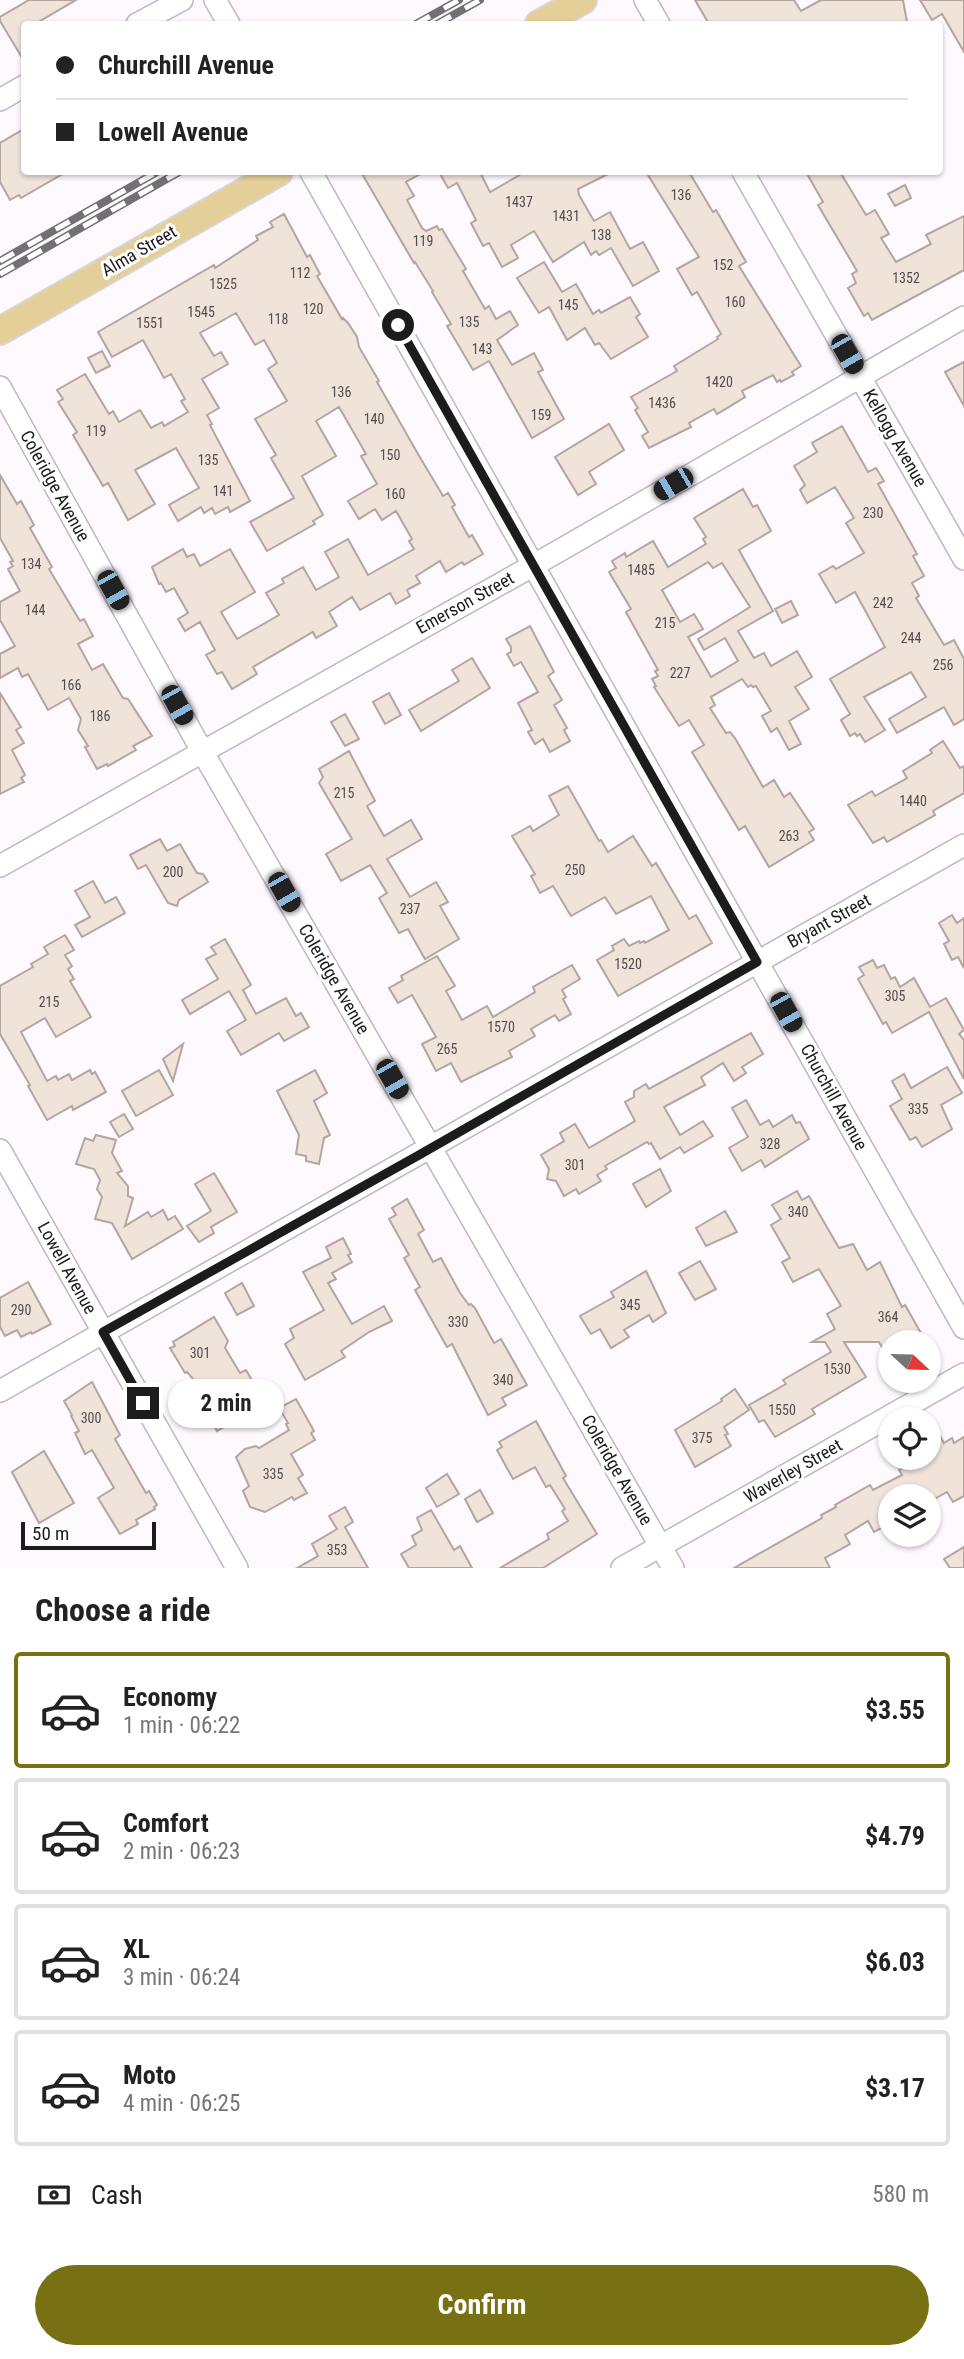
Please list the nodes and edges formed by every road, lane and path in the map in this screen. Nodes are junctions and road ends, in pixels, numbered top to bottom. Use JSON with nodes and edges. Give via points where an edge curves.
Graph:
{"nodes":[{"id":1,"x":182,"y":0,"type":"edge"},
{"id":2,"x":215,"y":0,"type":"edge"},
{"id":3,"x":583,"y":0,"type":"edge"},
{"id":4,"x":645,"y":0,"type":"edge"},
{"id":5,"x":143,"y":21,"type":"edge"},
{"id":6,"x":227,"y":21,"type":"edge"},
{"id":7,"x":544,"y":21,"type":"edge"},
{"id":8,"x":657,"y":21,"type":"edge"},
{"id":9,"x":21,"y":88,"type":"edge"},
{"id":10,"x":0,"y":100,"type":"edge"},
{"id":11,"x":274,"y":175,"type":"edge"},
{"id":12,"x":314,"y":175,"type":"edge"},
{"id":13,"x":745,"y":175,"type":"edge"},
{"id":14,"x":964,"y":317,"type":"edge"},
{"id":15,"x":0,"y":331,"type":"edge"},
{"id":16,"x":860,"y":377,"type":"junction"},
{"id":17,"x":0,"y":387,"type":"edge"},
{"id":18,"x":964,"y":559,"type":"edge"},
{"id":19,"x":533,"y":565,"type":"junction"},
{"id":20,"x":202,"y":751,"type":"junction"},
{"id":21,"x":964,"y":845,"type":"edge"},
{"id":22,"x":0,"y":866,"type":"edge"},
{"id":23,"x":757,"y":962,"type":"junction"},
{"id":24,"x":432,"y":1148,"type":"junction"},
{"id":25,"x":0,"y":1150,"type":"edge"},
{"id":26,"x":964,"y":1328,"type":"edge"},
{"id":27,"x":103,"y":1332,"type":"junction"},
{"id":28,"x":964,"y":1374,"type":"edge"},
{"id":29,"x":0,"y":1391,"type":"edge"},
{"id":30,"x":660,"y":1546,"type":"junction"},
{"id":31,"x":237,"y":1568,"type":"edge"},
{"id":32,"x":622,"y":1568,"type":"edge"},
{"id":33,"x":673,"y":1568,"type":"edge"}],
"edges":[{"from":1,"to":5,"type":"street"},
{"from":2,"to":6,"type":"street"},
{"from":3,"to":7,"type":"main road"},
{"from":4,"to":8,"type":"street"},
{"from":9,"to":10,"type":"street"},
{"from":11,"to":15,"type":"main road","name":"Alma Street"},
{"from":12,"to":19,"type":"street","name":"Churchill Avenue"},
{"from":13,"to":16,"type":"street","name":"Kellogg Avenue"},
{"from":14,"to":16,"type":"street","name":"Emerson Street"},
{"from":16,"to":18,"type":"street","name":"Kellogg Avenue"},
{"from":16,"to":19,"type":"street","name":"Emerson Street"},
{"from":17,"to":20,"type":"street","name":"Coleridge Avenue"},
{"from":19,"to":20,"type":"street","name":"Emerson Street"},
{"from":19,"to":23,"type":"street","name":"Churchill Avenue"},
{"from":20,"to":22,"type":"street","name":"Emerson Street"},
{"from":20,"to":24,"type":"street","name":"Coleridge Avenue"},
{"from":21,"to":23,"type":"street","name":"Bryant Street"},
{"from":23,"to":24,"type":"street","name":"Bryant Street"},
{"from":23,"to":26,"type":"street","name":"Churchill Avenue"},
{"from":24,"to":27,"type":"street","name":"Bryant Street"},
{"from":24,"to":30,"type":"street","name":"Coleridge Avenue"},
{"from":25,"to":27,"type":"street","name":"Lowell Avenue"},
{"from":27,"to":29,"type":"street","name":"Bryant Street"},
{"from":27,"to":31,"type":"street","name":"Lowell Avenue"},
{"from":28,"to":30,"type":"street","name":"Waverley Street"},
{"from":30,"to":32,"type":"street","name":"Waverley Street"},
{"from":30,"to":33,"type":"street","name":"Coleridge Avenue"}]}
